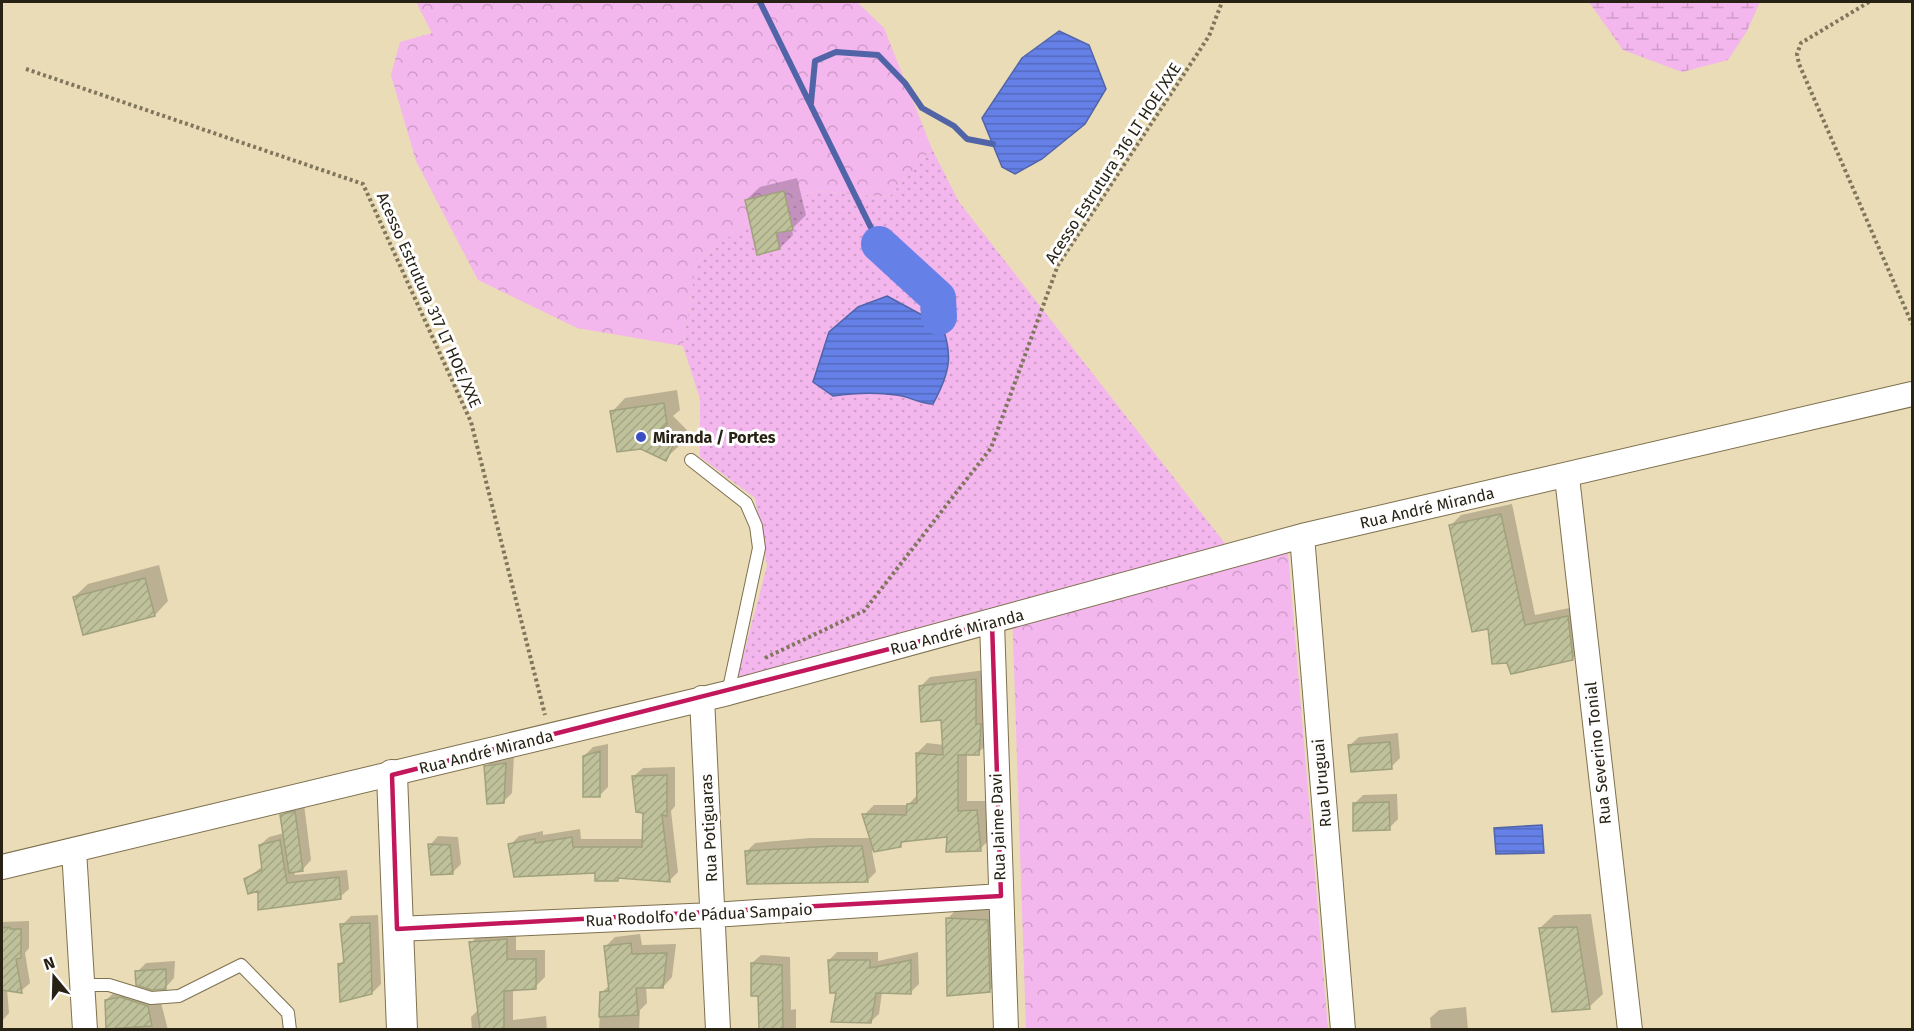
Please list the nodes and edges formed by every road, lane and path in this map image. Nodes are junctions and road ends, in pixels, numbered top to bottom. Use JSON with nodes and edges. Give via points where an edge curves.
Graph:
{"nodes":[{"id":1,"x":1222,"y":2,"type":"edge"},
{"id":2,"x":1869,"y":2,"type":"edge"},
{"id":3,"x":26,"y":69,"type":"dead end"},
{"id":4,"x":1912,"y":324,"type":"edge"},
{"id":5,"x":1912,"y":394,"type":"edge"},
{"id":6,"x":691,"y":460,"type":"dead end"},
{"id":7,"x":1567,"y":477,"type":"junction"},
{"id":8,"x":1302,"y":537,"type":"junction"},
{"id":9,"x":992,"y":623,"type":"junction"},
{"id":10,"x":730,"y":684,"type":"junction"},
{"id":11,"x":702,"y":698,"type":"junction"},
{"id":12,"x":550,"y":736,"type":"junction"},
{"id":13,"x":392,"y":775,"type":"junction"},
{"id":14,"x":74,"y":850,"type":"junction"},
{"id":15,"x":2,"y":867,"type":"edge"},
{"id":16,"x":1000,"y":896,"type":"junction"},
{"id":17,"x":713,"y":915,"type":"junction"},
{"id":18,"x":397,"y":929,"type":"junction"},
{"id":19,"x":82,"y":985,"type":"junction"},
{"id":20,"x":85,"y":1029,"type":"edge"},
{"id":21,"x":290,"y":1029,"type":"edge"},
{"id":22,"x":402,"y":1029,"type":"edge"},
{"id":23,"x":718,"y":1029,"type":"edge"},
{"id":24,"x":1006,"y":1029,"type":"edge"},
{"id":25,"x":1343,"y":1029,"type":"edge"},
{"id":26,"x":1629,"y":1029,"type":"edge"}],
"edges":[{"from":1,"to":10,"type":"path","name":"Acesso Estrutura 316 LT HOE/XXE","via":[[1209,36],[1058,265],[991,448],[864,611]]},
{"from":2,"to":4,"type":"path","via":[[1801,43],[1797,54]]},
{"from":3,"to":12,"type":"path","name":"Acesso Estrutura 317 LT HOE/XXE","via":[[363,184],[471,422]]},
{"from":5,"to":7,"type":"street","name":"Rua André Miranda"},
{"from":6,"to":10,"type":"lane","via":[[746,503],[756,526],[759,548]]},
{"from":7,"to":8,"type":"street","name":"Rua André Miranda"},
{"from":7,"to":26,"type":"street","name":"Rua Severino Tonial"},
{"from":8,"to":9,"type":"street","name":"Rua André Miranda"},
{"from":8,"to":25,"type":"street","name":"Rua Uruguai"},
{"from":9,"to":10,"type":"street","name":"Rua André Miranda"},
{"from":9,"to":16,"type":"street","name":"Rua Jaime Davi"},
{"from":10,"to":11,"type":"street","name":"Rua André Miranda"},
{"from":11,"to":12,"type":"street","name":"Rua André Miranda"},
{"from":11,"to":17,"type":"street","name":"Rua Potiguaras"},
{"from":12,"to":13,"type":"street","name":"Rua André Miranda"},
{"from":13,"to":14,"type":"street","name":"Rua André Miranda"},
{"from":13,"to":18,"type":"street"},
{"from":14,"to":15,"type":"street","name":"Rua André Miranda"},
{"from":14,"to":19,"type":"street"},
{"from":16,"to":17,"type":"street","name":"Rua Rodolfo de Pádua Sampaio"},
{"from":16,"to":24,"type":"street","name":"Rua Jaime Davi"},
{"from":17,"to":18,"type":"street","name":"Rua Rodolfo de Pádua Sampaio"},
{"from":17,"to":23,"type":"street","name":"Rua Potiguaras"},
{"from":18,"to":22,"type":"street"},
{"from":19,"to":20,"type":"street"},
{"from":19,"to":21,"type":"lane","via":[[109,985],[151,998],[178,996],[241,965],[288,1013]]}]}
